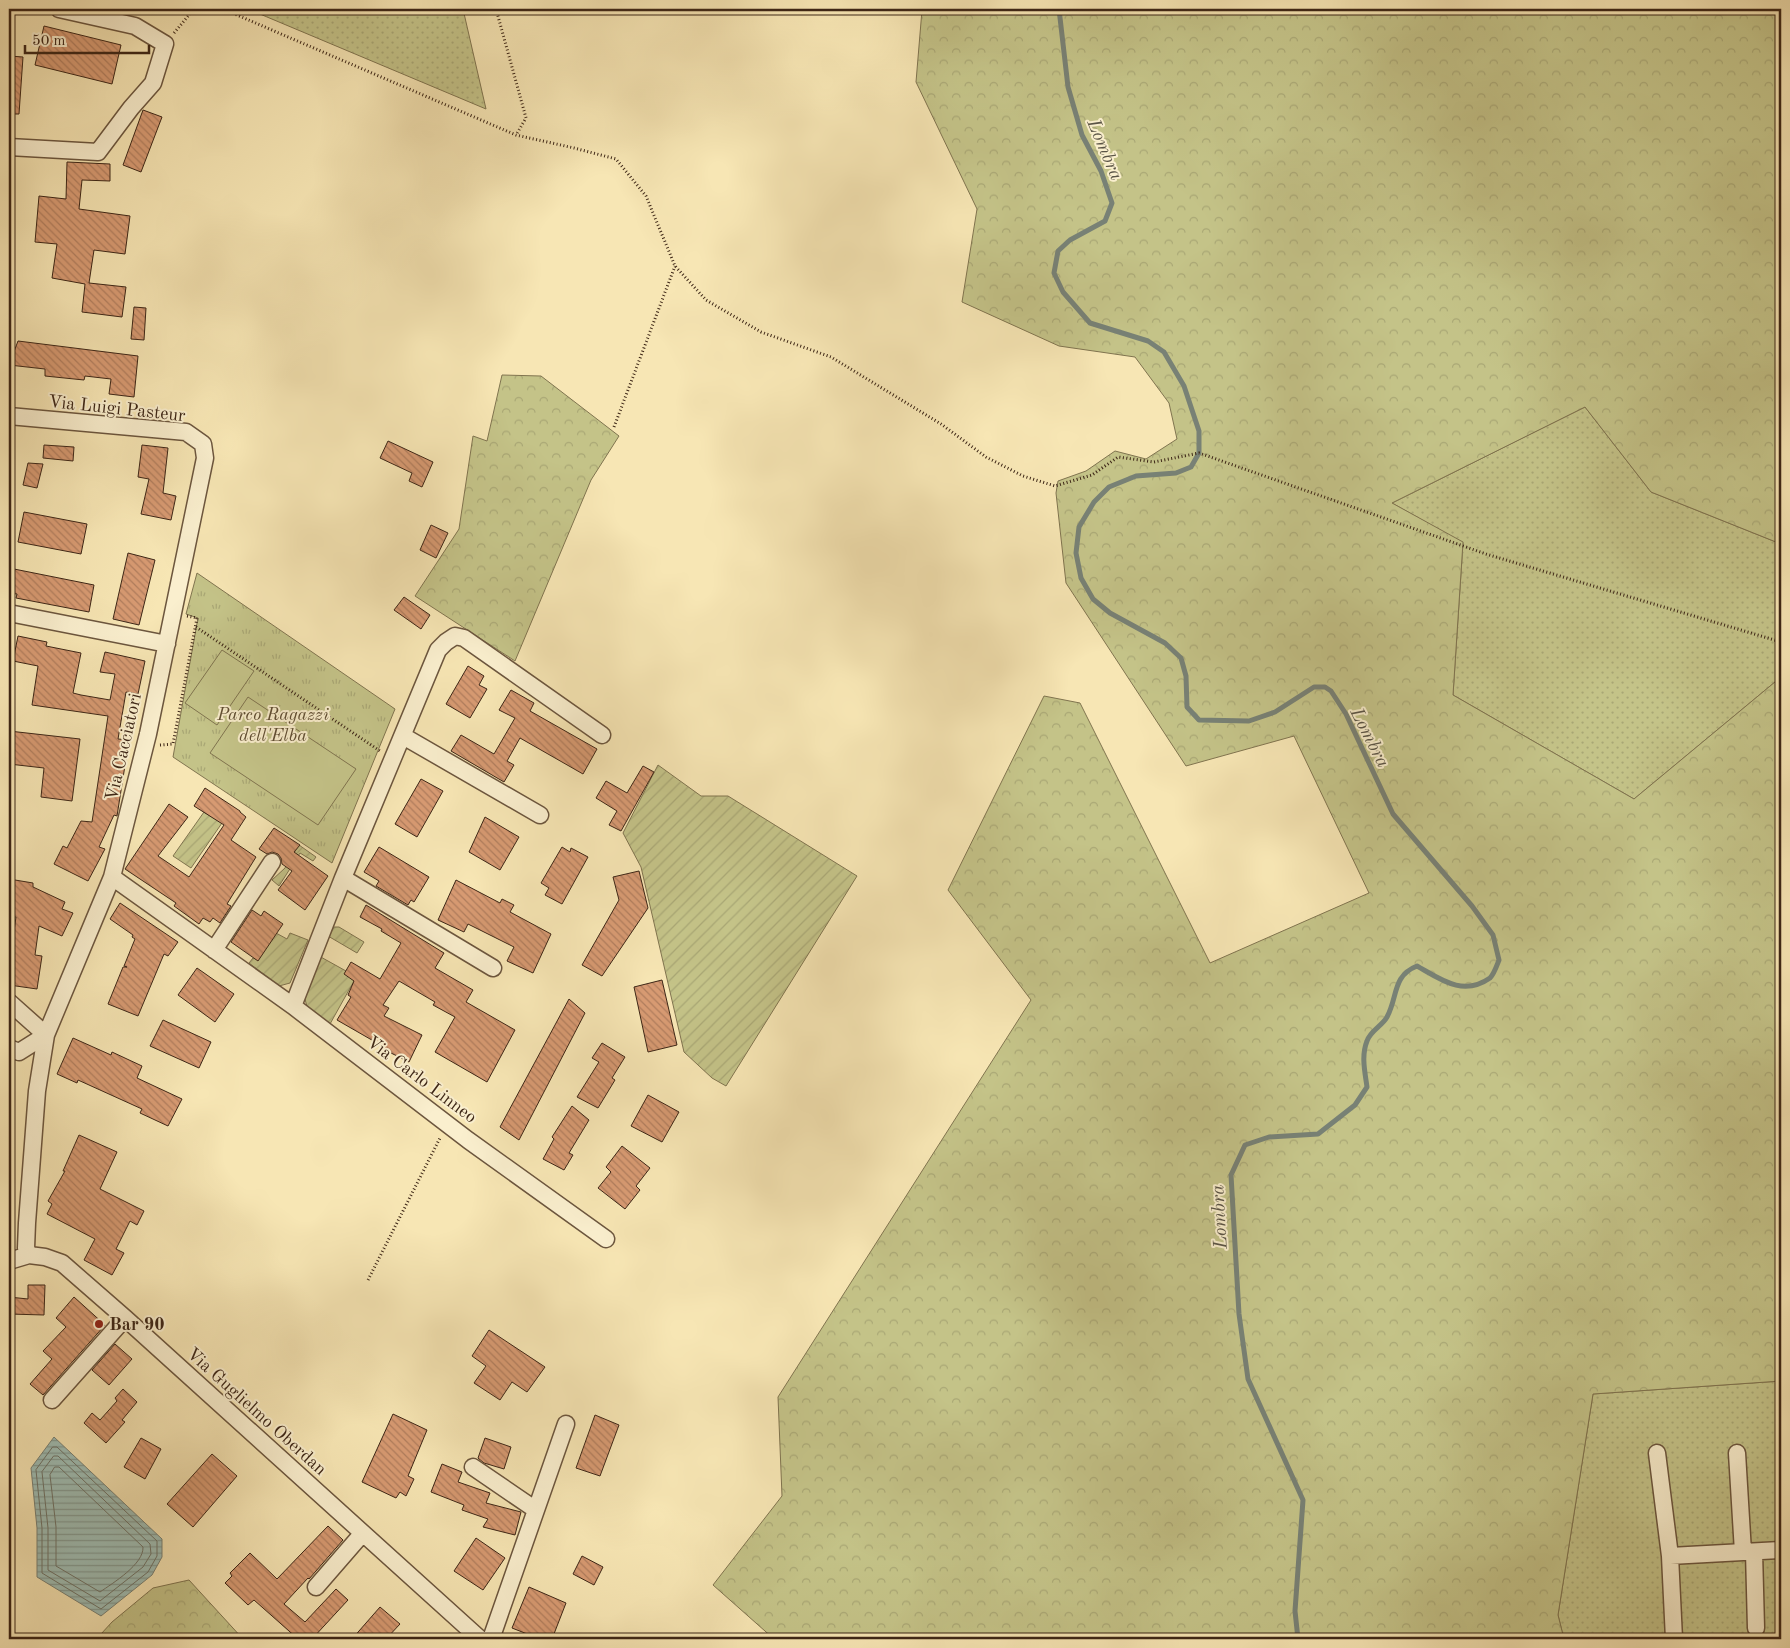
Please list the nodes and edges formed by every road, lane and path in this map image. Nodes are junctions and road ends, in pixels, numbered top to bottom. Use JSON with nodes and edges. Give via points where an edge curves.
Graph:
{"nodes":[{"id":1,"x":60,"y":9,"type":"edge"},
{"id":2,"x":194,"y":9,"type":"edge"},
{"id":3,"x":223,"y":9,"type":"edge"},
{"id":4,"x":496,"y":9,"type":"edge"},
{"id":5,"x":165,"y":44,"type":"junction"},
{"id":6,"x":516,"y":135,"type":"junction"},
{"id":7,"x":9,"y":147,"type":"edge"},
{"id":8,"x":675,"y":266,"type":"junction"},
{"id":9,"x":9,"y":416,"type":"edge"},
{"id":10,"x":614,"y":428,"type":"dead end"},
{"id":11,"x":205,"y":458,"type":"joint"},
{"id":12,"x":9,"y":614,"type":"edge"},
{"id":13,"x":1781,"y":642,"type":"edge"},
{"id":14,"x":166,"y":644,"type":"junction"},
{"id":15,"x":602,"y":735,"type":"dead end"},
{"id":16,"x":403,"y":736,"type":"junction"},
{"id":17,"x":146,"y":742,"type":"junction"},
{"id":18,"x":394,"y":759,"type":"junction"},
{"id":19,"x":540,"y":815,"type":"dead end"},
{"id":20,"x":272,"y":862,"type":"dead end"},
{"id":21,"x":112,"y":877,"type":"junction"},
{"id":22,"x":343,"y":878,"type":"junction"},
{"id":23,"x":214,"y":950,"type":"junction"},
{"id":24,"x":494,"y":968,"type":"dead end"},
{"id":25,"x":9,"y":1002,"type":"edge"},
{"id":26,"x":293,"y":1006,"type":"junction"},
{"id":27,"x":46,"y":1035,"type":"junction"},
{"id":28,"x":9,"y":1048,"type":"edge"},
{"id":29,"x":447,"y":1124,"type":"junction"},
{"id":30,"x":606,"y":1239,"type":"dead end"},
{"id":31,"x":29,"y":1256,"type":"junction"},
{"id":32,"x":9,"y":1261,"type":"edge"},
{"id":33,"x":368,"y":1280,"type":"dead end"},
{"id":34,"x":126,"y":1318,"type":"junction"},
{"id":35,"x":52,"y":1400,"type":"dead end"},
{"id":36,"x":566,"y":1424,"type":"dead end"},
{"id":37,"x":1657,"y":1453,"type":"dead end"},
{"id":38,"x":1737,"y":1453,"type":"dead end"},
{"id":39,"x":473,"y":1468,"type":"dead end"},
{"id":40,"x":536,"y":1510,"type":"junction"},
{"id":41,"x":362,"y":1534,"type":"junction"},
{"id":42,"x":1781,"y":1550,"type":"edge"},
{"id":43,"x":1748,"y":1552,"type":"junction"},
{"id":44,"x":1670,"y":1556,"type":"junction"},
{"id":45,"x":316,"y":1587,"type":"dead end"},
{"id":46,"x":1756,"y":1628,"type":"dead end"},
{"id":47,"x":480,"y":1639,"type":"edge"},
{"id":48,"x":491,"y":1639,"type":"edge"},
{"id":49,"x":1674,"y":1639,"type":"edge"}],
"edges":[{"from":1,"to":5,"type":"street","via":[[136,26]]},
{"from":2,"to":5,"type":"path"},
{"from":3,"to":6,"type":"path"},
{"from":4,"to":6,"type":"path","via":[[526,118]]},
{"from":5,"to":7,"type":"street","via":[[153,83],[98,152]]},
{"from":6,"to":8,"type":"path","via":[[616,160],[646,196]]},
{"from":8,"to":10,"type":"path"},
{"from":8,"to":13,"type":"path","via":[[706,300],[761,332],[831,357],[941,424],[986,457],[1023,476],[1055,486],[1092,475],[1118,457],[1154,462],[1199,453],[1486,554]]},
{"from":9,"to":11,"type":"street","name":"Via Luigi Pasteur","via":[[186,432],[204,444]]},
{"from":11,"to":14,"type":"street","name":"Via Cacciatori"},
{"from":12,"to":14,"type":"street"},
{"from":14,"to":17,"type":"street","name":"Via Cacciatori"},
{"from":15,"to":16,"type":"street","via":[[464,638],[455,636],[438,650]]},
{"from":16,"to":18,"type":"street"},
{"from":16,"to":19,"type":"street"},
{"from":17,"to":18,"type":"path","via":[[165,746],[172,744],[196,627]]},
{"from":17,"to":21,"type":"street","name":"Via Cacciatori"},
{"from":18,"to":22,"type":"street"},
{"from":20,"to":23,"type":"street"},
{"from":21,"to":23,"type":"street","name":"Via Carlo Linneo"},
{"from":21,"to":27,"type":"street","name":"Via Cacciatori"},
{"from":22,"to":24,"type":"street"},
{"from":22,"to":26,"type":"street"},
{"from":23,"to":26,"type":"street","name":"Via Carlo Linneo"},
{"from":25,"to":27,"type":"street"},
{"from":26,"to":29,"type":"street","name":"Via Carlo Linneo"},
{"from":27,"to":28,"type":"street","via":[[20,1052]]},
{"from":27,"to":31,"type":"street","name":"Via Cacciatori","via":[[37,1091],[27,1214],[26,1248]]},
{"from":29,"to":30,"type":"street","name":"Via Carlo Linneo"},
{"from":29,"to":33,"type":"path"},
{"from":31,"to":32,"type":"street"},
{"from":31,"to":34,"type":"street","name":"Via Guglielmo Oberdan","via":[[62,1263]]},
{"from":34,"to":35,"type":"street"},
{"from":34,"to":41,"type":"street","name":"Via Guglielmo Oberdan"},
{"from":36,"to":40,"type":"street"},
{"from":37,"to":44,"type":"street"},
{"from":38,"to":43,"type":"street"},
{"from":39,"to":40,"type":"street"},
{"from":40,"to":48,"type":"street"},
{"from":41,"to":45,"type":"street"},
{"from":41,"to":47,"type":"street","name":"Via Guglielmo Oberdan"},
{"from":42,"to":43,"type":"street"},
{"from":43,"to":44,"type":"street"},
{"from":43,"to":46,"type":"street"},
{"from":44,"to":49,"type":"street"}]}
